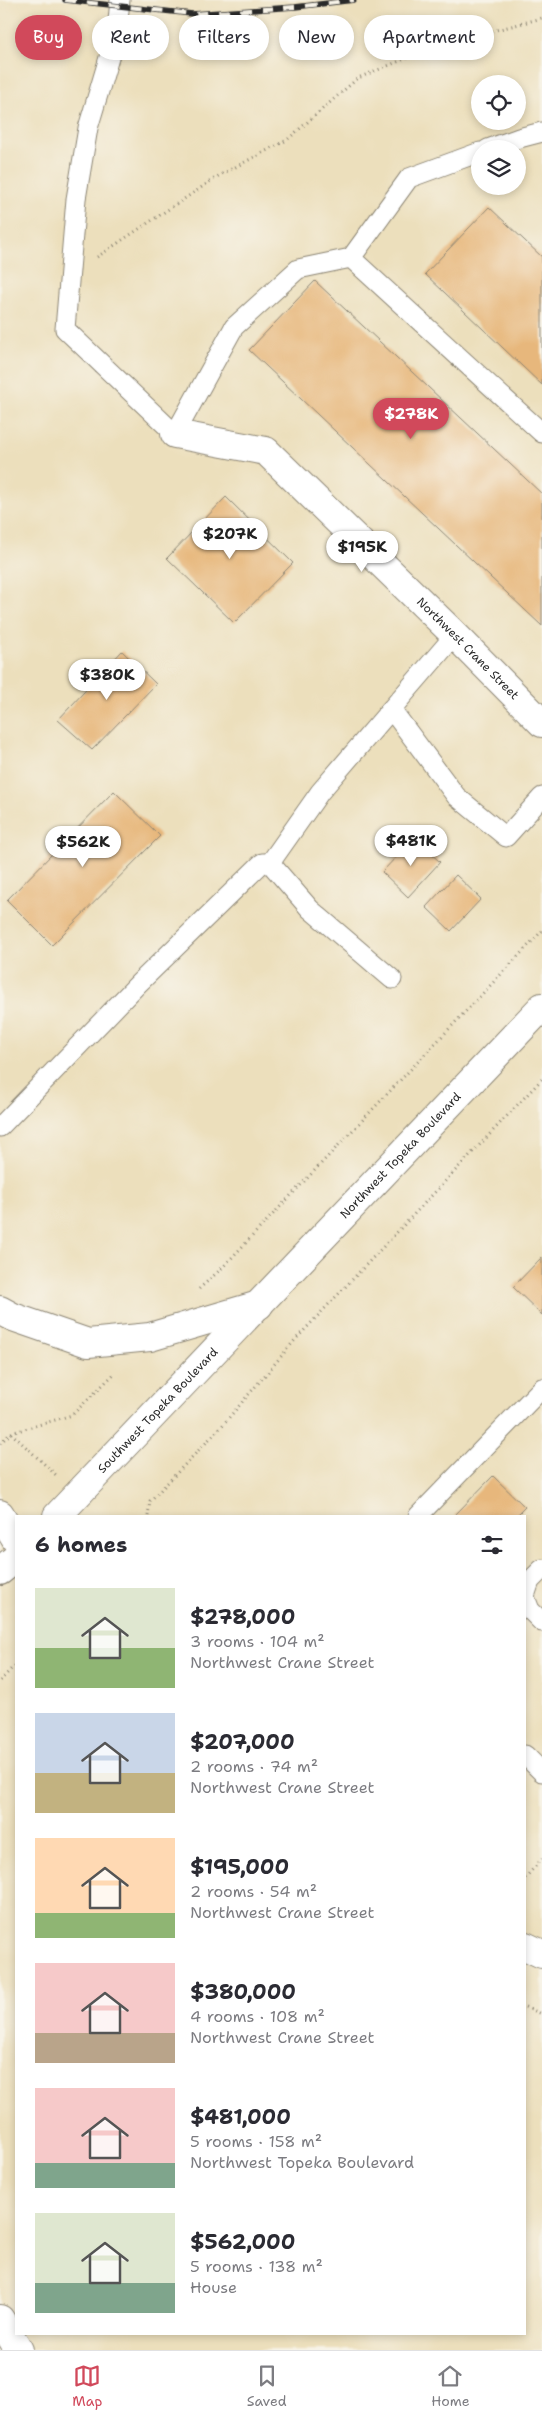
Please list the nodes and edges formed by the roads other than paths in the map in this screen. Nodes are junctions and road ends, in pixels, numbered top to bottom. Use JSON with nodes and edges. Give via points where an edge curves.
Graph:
{"nodes":[{"id":1,"x":120,"y":0,"type":"edge"},
{"id":2,"x":542,"y":132,"type":"edge"},
{"id":3,"x":513,"y":140,"type":"edge"},
{"id":4,"x":471,"y":155,"type":"edge"},
{"id":5,"x":351,"y":258,"type":"junction"},
{"id":6,"x":542,"y":433,"type":"edge"},
{"id":7,"x":175,"y":434,"type":"junction"},
{"id":8,"x":455,"y":635,"type":"junction"},
{"id":9,"x":391,"y":709,"type":"junction"},
{"id":10,"x":542,"y":723,"type":"edge"},
{"id":11,"x":542,"y":797,"type":"edge"},
{"id":12,"x":270,"y":863,"type":"junction"},
{"id":13,"x":392,"y":979,"type":"dead end"},
{"id":14,"x":542,"y":1007,"type":"edge"},
{"id":15,"x":0,"y":1127,"type":"edge"},
{"id":16,"x":258,"y":1305,"type":"junction"},
{"id":17,"x":0,"y":1310,"type":"edge"},
{"id":18,"x":542,"y":1388,"type":"edge"},
{"id":19,"x":0,"y":1514,"type":"edge"},
{"id":20,"x":58,"y":1515,"type":"edge"},
{"id":21,"x":419,"y":1515,"type":"edge"},
{"id":22,"x":15,"y":1538,"type":"edge"},
{"id":23,"x":15,"y":1559,"type":"edge"},
{"id":24,"x":542,"y":1568,"type":"edge"},
{"id":25,"x":0,"y":1572,"type":"edge"},
{"id":26,"x":526,"y":1594,"type":"edge"},
{"id":27,"x":526,"y":1600,"type":"edge"},
{"id":28,"x":542,"y":1622,"type":"edge"},
{"id":29,"x":526,"y":1757,"type":"edge"},
{"id":30,"x":542,"y":1772,"type":"edge"},
{"id":31,"x":526,"y":1946,"type":"edge"},
{"id":32,"x":542,"y":1954,"type":"edge"},
{"id":33,"x":0,"y":2319,"type":"edge"},
{"id":34,"x":19,"y":2350,"type":"edge"}],
"edges":[{"from":1,"to":7,"type":"lane","via":[[117,31],[88,128],[76,199],[64,329]]},
{"from":2,"to":3,"type":"lane"},
{"from":4,"to":5,"type":"lane","via":[[409,178]]},
{"from":5,"to":6,"type":"lane"},
{"from":5,"to":7,"type":"lane","via":[[298,269],[234,327]]},
{"from":7,"to":8,"type":"main road","name":"Northwest Crane Street","via":[[266,451]]},
{"from":8,"to":9,"type":"lane"},
{"from":8,"to":10,"type":"main road","name":"Northwest Crane Street"},
{"from":9,"to":11,"type":"lane","via":[[456,796],[506,837]]},
{"from":9,"to":12,"type":"lane","via":[[320,792]]},
{"from":12,"to":13,"type":"lane","via":[[310,909]]},
{"from":12,"to":15,"type":"lane","via":[[262,863],[173,950]]},
{"from":14,"to":16,"type":"main road","name":"Northwest Topeka Boulevard"},
{"from":16,"to":17,"type":"main road","via":[[150,1337],[88,1343]]},
{"from":16,"to":20,"type":"main road","name":"Southwest Topeka Boulevard"},
{"from":18,"to":21,"type":"lane"},
{"from":19,"to":22,"type":"main road"},
{"from":23,"to":25,"type":"main road"},
{"from":24,"to":26,"type":"lane","via":[[530,1581]]},
{"from":27,"to":28,"type":"lane","via":[[530,1610]]},
{"from":29,"to":30,"type":"lane"},
{"from":31,"to":32,"type":"main road"},
{"from":33,"to":34,"type":"main road"}]}
